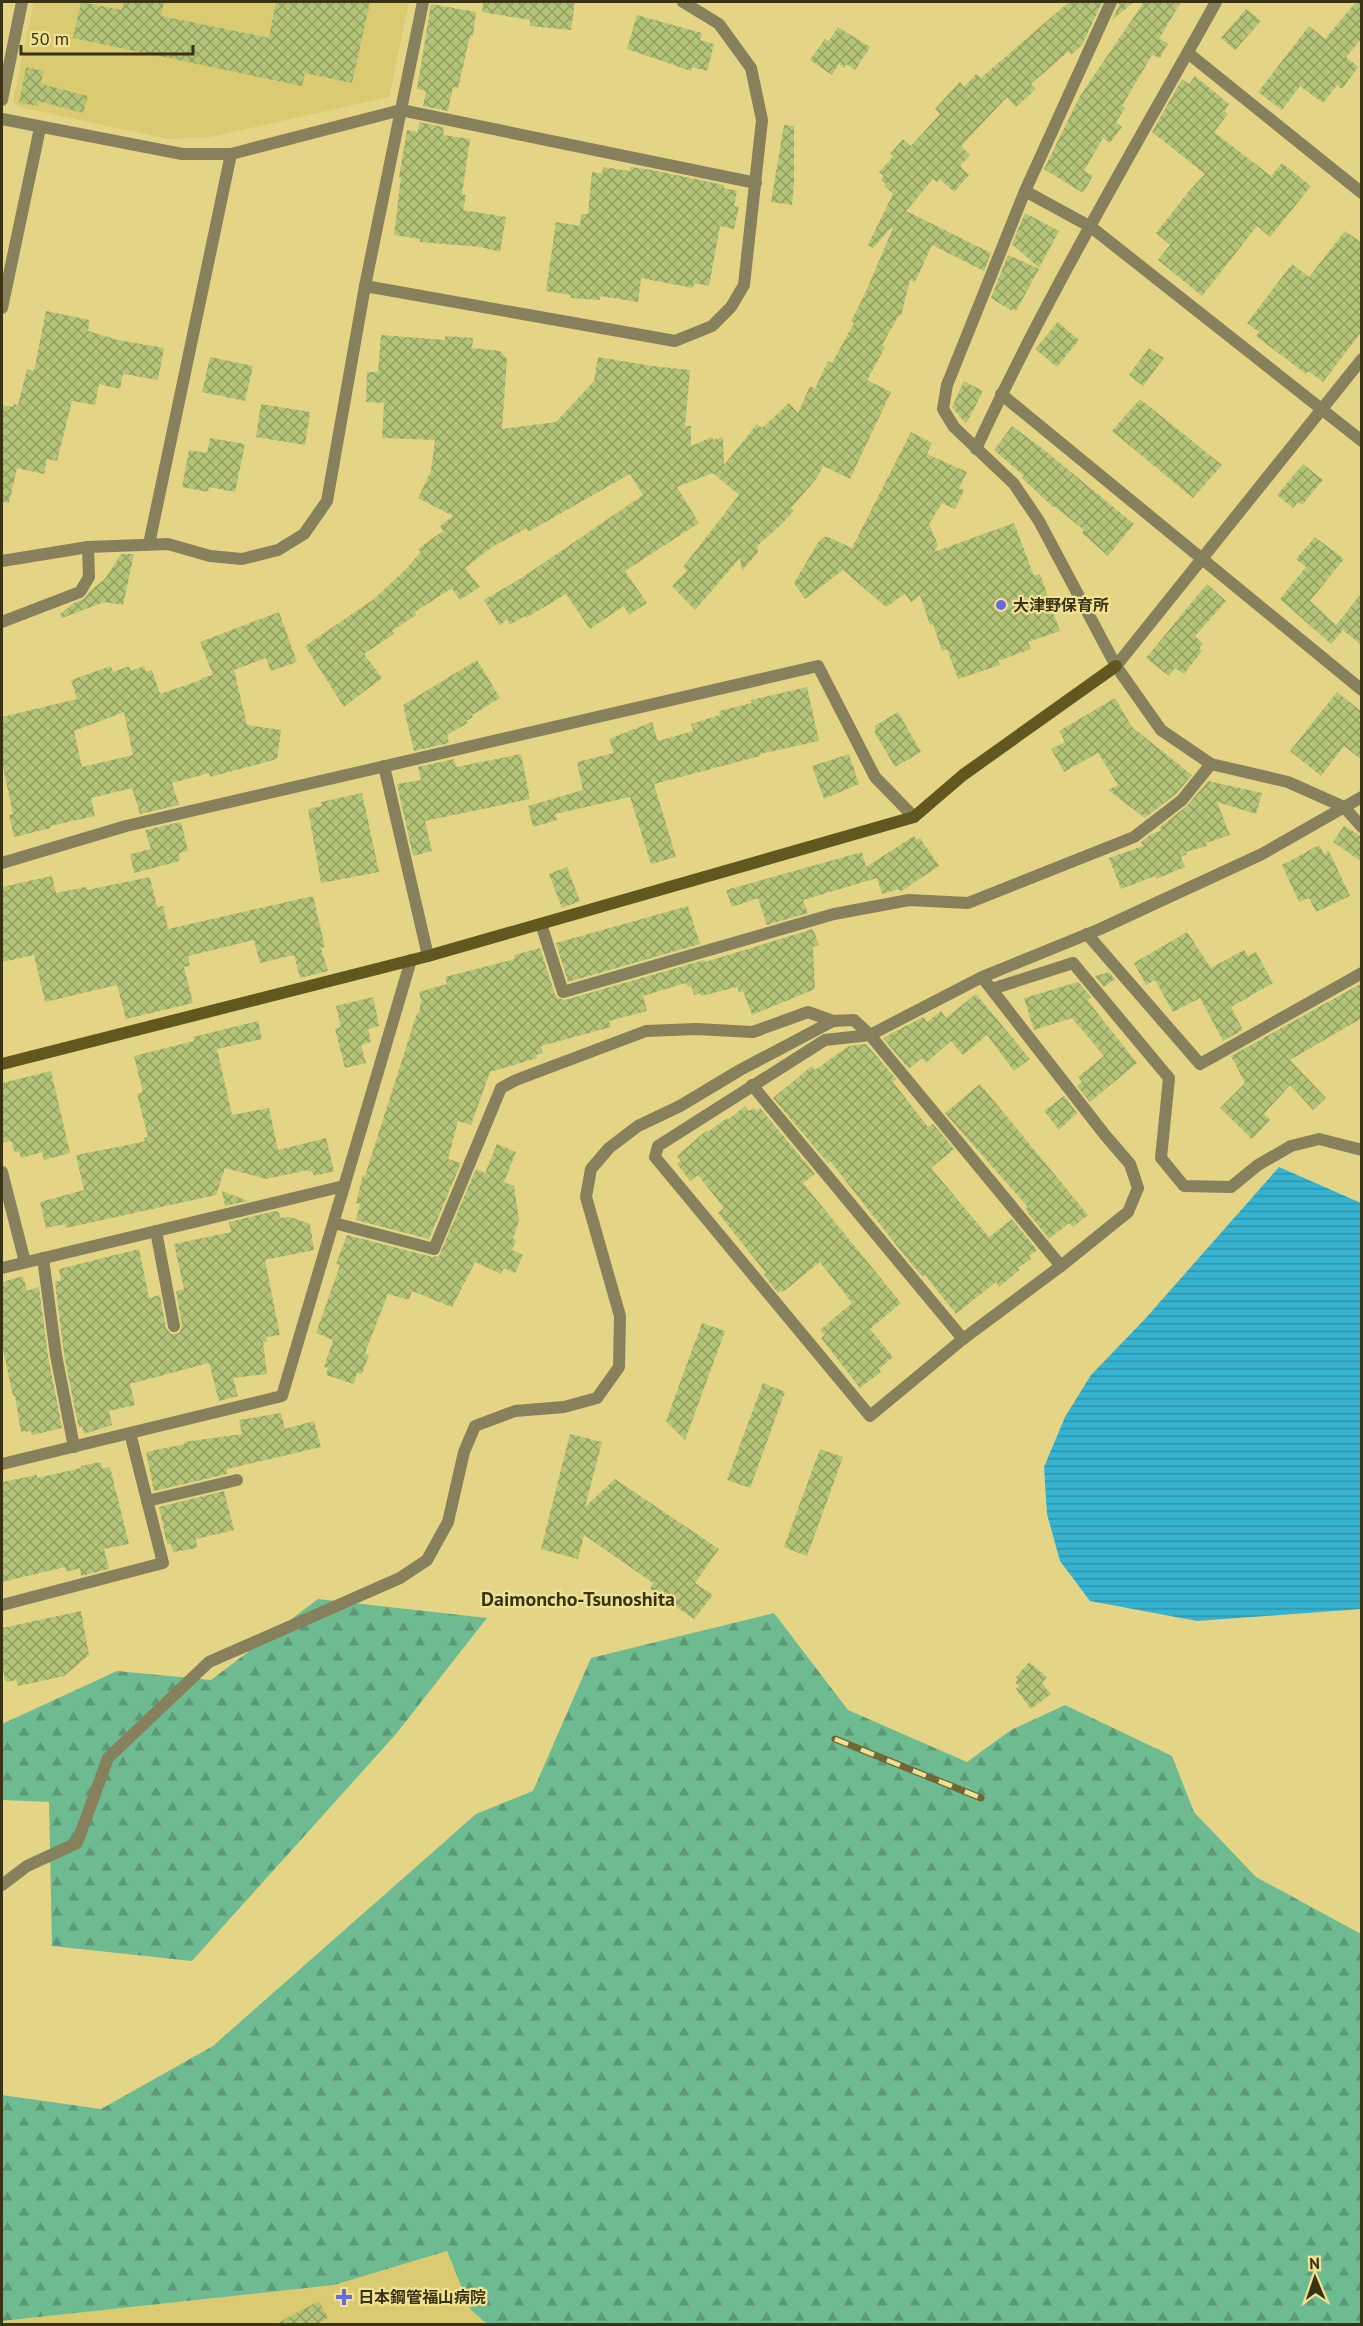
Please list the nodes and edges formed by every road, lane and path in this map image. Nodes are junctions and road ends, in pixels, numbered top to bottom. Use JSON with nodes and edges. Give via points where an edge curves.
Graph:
{"nodes":[{"id":1,"x":22,"y":2,"type":"edge"},
{"id":2,"x":423,"y":2,"type":"edge"},
{"id":3,"x":683,"y":2,"type":"edge"},
{"id":4,"x":1111,"y":2,"type":"edge"},
{"id":5,"x":1216,"y":2,"type":"edge"},
{"id":6,"x":1188,"y":53,"type":"junction"},
{"id":7,"x":2,"y":100,"type":"edge"},
{"id":8,"x":401,"y":110,"type":"junction"},
{"id":9,"x":2,"y":119,"type":"edge"},
{"id":10,"x":40,"y":128,"type":"junction"},
{"id":11,"x":231,"y":154,"type":"junction"},
{"id":12,"x":756,"y":183,"type":"junction"},
{"id":13,"x":1025,"y":191,"type":"junction"},
{"id":14,"x":1362,"y":193,"type":"edge"},
{"id":15,"x":1091,"y":227,"type":"junction"},
{"id":16,"x":365,"y":286,"type":"junction"},
{"id":17,"x":2,"y":308,"type":"edge"},
{"id":18,"x":1362,"y":359,"type":"edge"},
{"id":19,"x":1001,"y":394,"type":"junction"},
{"id":20,"x":1322,"y":408,"type":"junction"},
{"id":21,"x":1362,"y":441,"type":"edge"},
{"id":22,"x":976,"y":448,"type":"junction"},
{"id":23,"x":149,"y":544,"type":"junction"},
{"id":24,"x":88,"y":547,"type":"junction"},
{"id":25,"x":1200,"y":559,"type":"junction"},
{"id":26,"x":2,"y":561,"type":"edge"},
{"id":27,"x":2,"y":622,"type":"edge"},
{"id":28,"x":1116,"y":666,"type":"junction"},
{"id":29,"x":1362,"y":690,"type":"edge"},
{"id":30,"x":1211,"y":764,"type":"junction"},
{"id":31,"x":384,"y":766,"type":"junction"},
{"id":32,"x":1362,"y":797,"type":"edge"},
{"id":33,"x":1344,"y":807,"type":"junction"},
{"id":34,"x":914,"y":817,"type":"junction"},
{"id":35,"x":1362,"y":827,"type":"edge"},
{"id":36,"x":2,"y":863,"type":"edge"},
{"id":37,"x":541,"y":924,"type":"junction"},
{"id":38,"x":1087,"y":934,"type":"junction"},
{"id":39,"x":428,"y":956,"type":"junction"},
{"id":40,"x":411,"y":960,"type":"junction"},
{"id":41,"x":1362,"y":973,"type":"edge"},
{"id":42,"x":982,"y":977,"type":"junction"},
{"id":43,"x":992,"y":989,"type":"junction"},
{"id":44,"x":833,"y":1021,"type":"junction"},
{"id":45,"x":870,"y":1035,"type":"junction"},
{"id":46,"x":2,"y":1064,"type":"edge"},
{"id":47,"x":752,"y":1085,"type":"junction"},
{"id":48,"x":1362,"y":1150,"type":"edge"},
{"id":49,"x":2,"y":1172,"type":"edge"},
{"id":50,"x":344,"y":1186,"type":"junction"},
{"id":51,"x":334,"y":1223,"type":"junction"},
{"id":52,"x":156,"y":1231,"type":"junction"},
{"id":53,"x":43,"y":1258,"type":"junction"},
{"id":54,"x":25,"y":1262,"type":"junction"},
{"id":55,"x":1061,"y":1266,"type":"junction"},
{"id":56,"x":2,"y":1268,"type":"edge"},
{"id":57,"x":174,"y":1326,"type":"dead end"},
{"id":58,"x":963,"y":1339,"type":"junction"},
{"id":59,"x":130,"y":1433,"type":"junction"},
{"id":60,"x":74,"y":1447,"type":"junction"},
{"id":61,"x":2,"y":1464,"type":"edge"},
{"id":62,"x":237,"y":1480,"type":"dead end"},
{"id":63,"x":147,"y":1501,"type":"junction"},
{"id":64,"x":2,"y":1605,"type":"edge"},
{"id":65,"x":2,"y":1885,"type":"edge"}],
"edges":[{"from":1,"to":7,"type":"street"},
{"from":2,"to":8,"type":"street"},
{"from":3,"to":12,"type":"street","via":[[719,24],[751,68],[762,120]]},
{"from":4,"to":13,"type":"street"},
{"from":5,"to":6,"type":"street"},
{"from":6,"to":14,"type":"street"},
{"from":6,"to":15,"type":"street"},
{"from":8,"to":11,"type":"street"},
{"from":8,"to":12,"type":"street"},
{"from":8,"to":16,"type":"street"},
{"from":9,"to":10,"type":"street"},
{"from":10,"to":11,"type":"street","via":[[182,154]]},
{"from":10,"to":17,"type":"street"},
{"from":11,"to":23,"type":"street"},
{"from":12,"to":16,"type":"street","via":[[744,285],[731,307],[712,326],[675,341]]},
{"from":13,"to":15,"type":"street"},
{"from":13,"to":22,"type":"street","via":[[947,385],[943,409],[954,427]]},
{"from":15,"to":19,"type":"street"},
{"from":15,"to":20,"type":"street"},
{"from":16,"to":23,"type":"street","via":[[327,501],[304,534],[278,550],[242,559],[210,556],[168,544]]},
{"from":18,"to":20,"type":"street"},
{"from":19,"to":22,"type":"street"},
{"from":19,"to":25,"type":"street"},
{"from":20,"to":21,"type":"street"},
{"from":20,"to":25,"type":"street"},
{"from":22,"to":28,"type":"street","via":[[1014,484],[1039,521]]},
{"from":23,"to":24,"type":"street"},
{"from":24,"to":26,"type":"street"},
{"from":24,"to":27,"type":"street","via":[[89,577],[80,592]]},
{"from":25,"to":28,"type":"street"},
{"from":25,"to":29,"type":"street"},
{"from":28,"to":30,"type":"street","via":[[1161,730]]},
{"from":28,"to":34,"type":"street","via":[[982,761]]},
{"from":30,"to":33,"type":"street","via":[[1288,782]]},
{"from":30,"to":37,"type":"street","via":[[1182,800],[1134,837],[968,903],[909,900],[834,914],[563,992]]},
{"from":31,"to":34,"type":"street","via":[[818,666],[875,777]]},
{"from":31,"to":36,"type":"street","via":[[126,826]]},
{"from":31,"to":39,"type":"street"},
{"from":32,"to":33,"type":"street"},
{"from":33,"to":35,"type":"street"},
{"from":33,"to":38,"type":"street","via":[[1262,854]]},
{"from":34,"to":37,"type":"street"},
{"from":37,"to":39,"type":"street"},
{"from":38,"to":41,"type":"street","via":[[1200,1064]]},
{"from":38,"to":42,"type":"street"},
{"from":39,"to":40,"type":"street"},
{"from":40,"to":46,"type":"street"},
{"from":40,"to":50,"type":"street"},
{"from":42,"to":43,"type":"street"},
{"from":42,"to":45,"type":"street"},
{"from":43,"to":48,"type":"street","via":[[1073,963],[1169,1078],[1161,1158],[1184,1186],[1231,1187],[1291,1146],[1319,1139]]},
{"from":43,"to":55,"type":"street","via":[[1130,1164],[1138,1188],[1128,1212]]},
{"from":44,"to":45,"type":"street","via":[[854,1020]]},
{"from":44,"to":51,"type":"street","via":[[808,1012],[753,1032],[646,1031],[516,1080],[501,1088],[434,1249]]},
{"from":44,"to":65,"type":"street","via":[[638,1126],[609,1148],[591,1169],[586,1197],[620,1316],[619,1367],[597,1398],[564,1407],[515,1411],[475,1426],[464,1452],[448,1522],[427,1560],[400,1578],[209,1662],[108,1758],[77,1843],[27,1866]]},
{"from":45,"to":47,"type":"street","via":[[825,1040]]},
{"from":45,"to":55,"type":"street"},
{"from":47,"to":58,"type":"street"},
{"from":47,"to":58,"type":"street","via":[[658,1146],[655,1157],[870,1416]]},
{"from":49,"to":54,"type":"street"},
{"from":50,"to":51,"type":"street"},
{"from":50,"to":52,"type":"street"},
{"from":51,"to":59,"type":"street","via":[[282,1396]]},
{"from":52,"to":53,"type":"street"},
{"from":52,"to":57,"type":"street"},
{"from":53,"to":54,"type":"street"},
{"from":53,"to":60,"type":"street"},
{"from":54,"to":56,"type":"street"},
{"from":55,"to":58,"type":"street"},
{"from":59,"to":60,"type":"street"},
{"from":59,"to":63,"type":"street"},
{"from":60,"to":61,"type":"street"},
{"from":62,"to":63,"type":"street"},
{"from":63,"to":64,"type":"street","via":[[163,1563]]}]}
